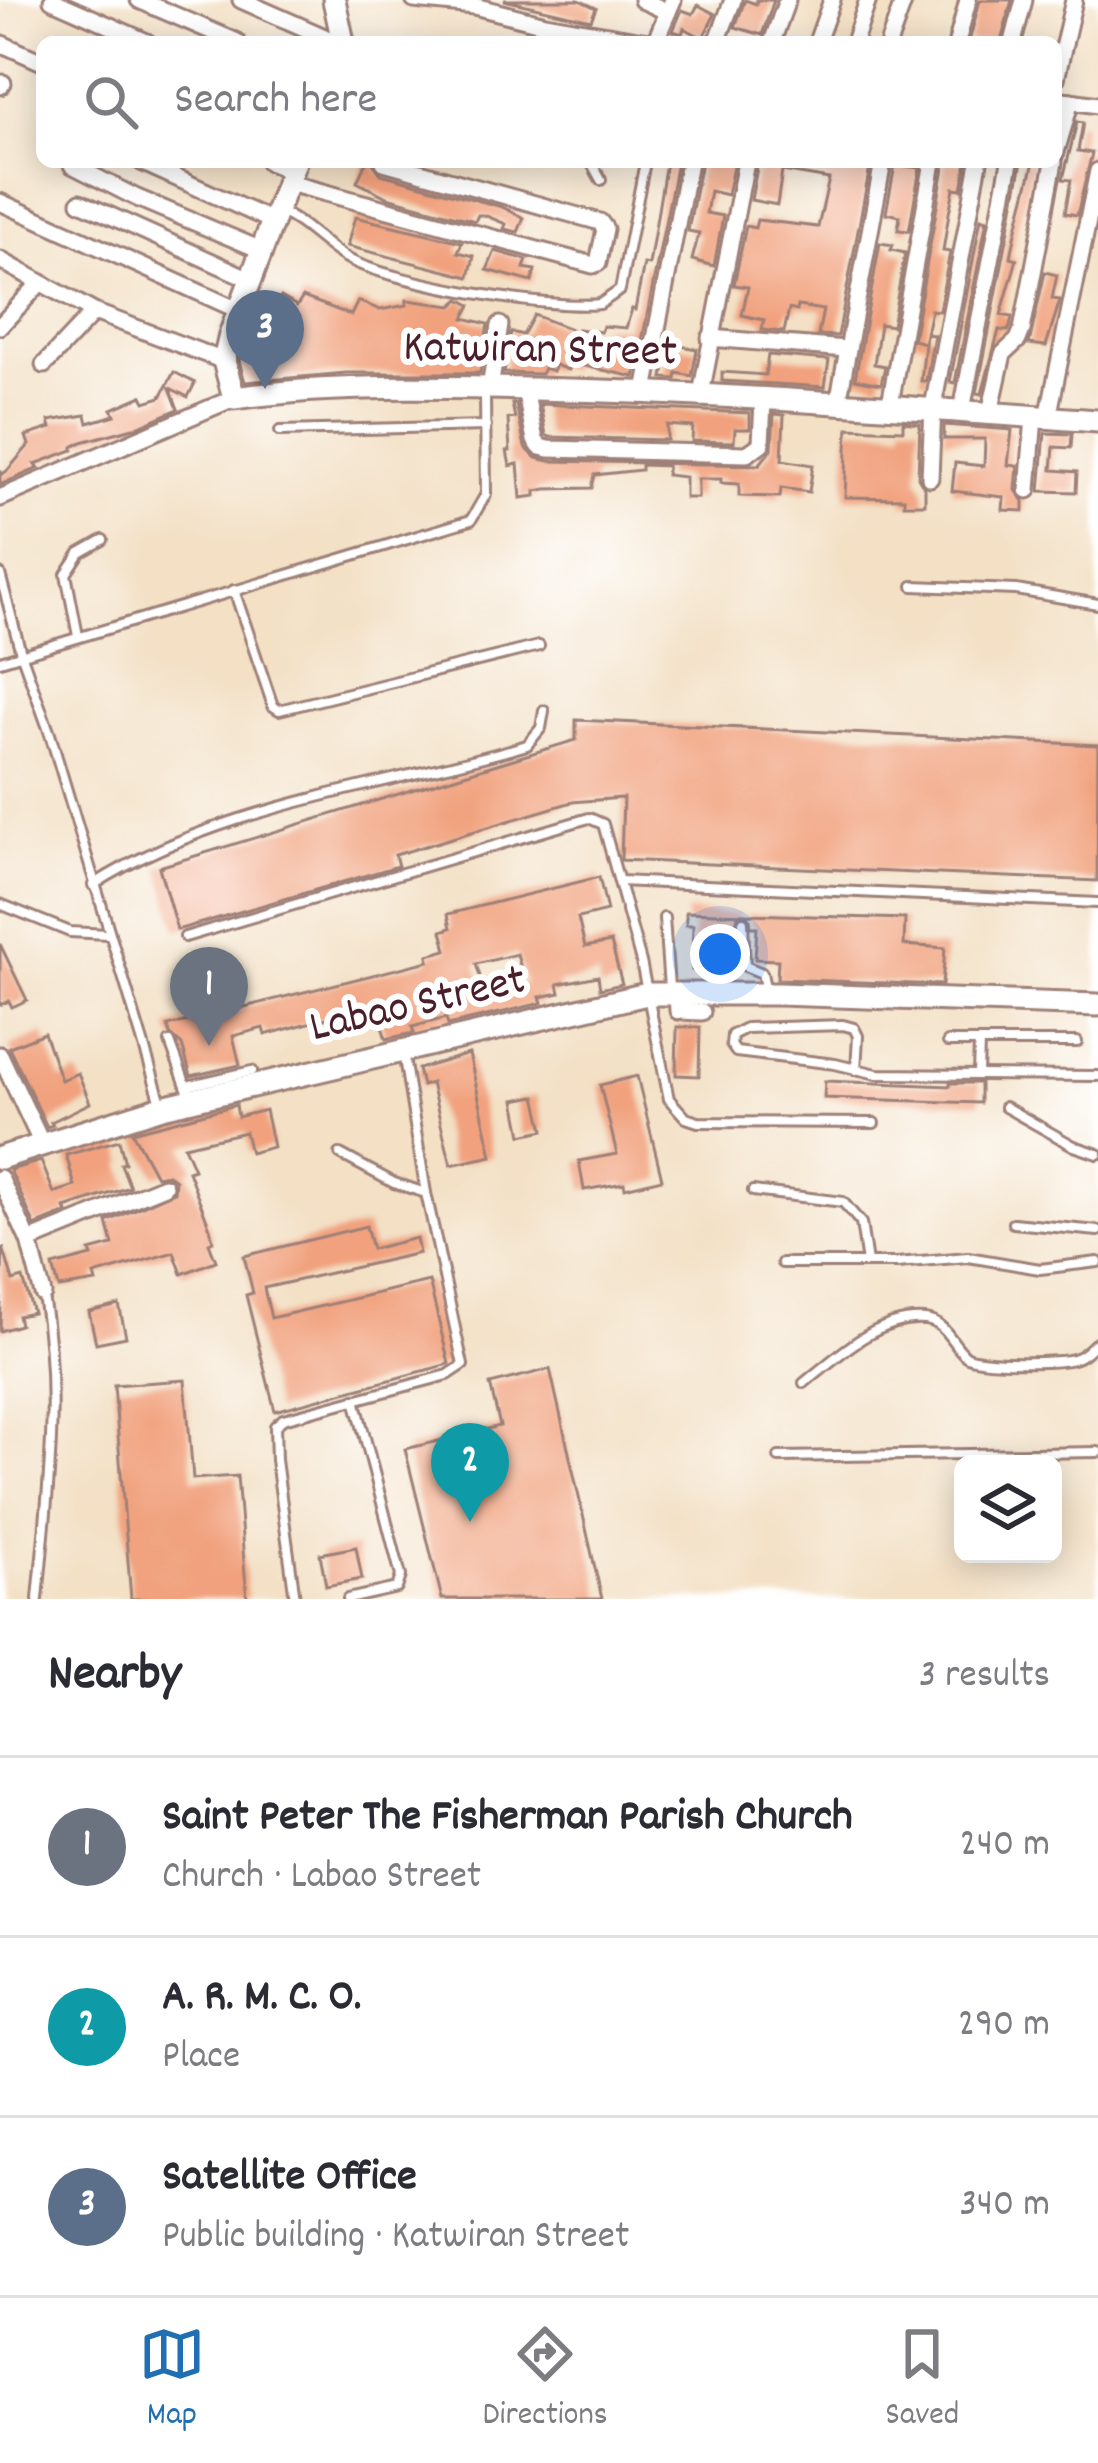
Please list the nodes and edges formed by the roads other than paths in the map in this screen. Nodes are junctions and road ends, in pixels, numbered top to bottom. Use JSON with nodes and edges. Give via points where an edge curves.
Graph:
{"nodes":[{"id":1,"x":52,"y":0,"type":"edge"},
{"id":2,"x":139,"y":0,"type":"edge"},
{"id":3,"x":241,"y":0,"type":"edge"},
{"id":4,"x":334,"y":0,"type":"edge"},
{"id":5,"x":414,"y":0,"type":"edge"},
{"id":6,"x":642,"y":0,"type":"edge"},
{"id":7,"x":733,"y":0,"type":"edge"},
{"id":8,"x":787,"y":0,"type":"edge"},
{"id":9,"x":832,"y":0,"type":"edge"},
{"id":10,"x":868,"y":0,"type":"edge"},
{"id":11,"x":904,"y":0,"type":"edge"},
{"id":12,"x":968,"y":0,"type":"edge"},
{"id":13,"x":1024,"y":0,"type":"edge"},
{"id":14,"x":1074,"y":0,"type":"edge"},
{"id":15,"x":475,"y":3,"type":"edge"},
{"id":16,"x":670,"y":6,"type":"edge"},
{"id":17,"x":133,"y":36,"type":"edge"},
{"id":18,"x":223,"y":36,"type":"edge"},
{"id":19,"x":326,"y":36,"type":"edge"},
{"id":20,"x":339,"y":36,"type":"edge"},
{"id":21,"x":616,"y":36,"type":"edge"},
{"id":22,"x":655,"y":36,"type":"edge"},
{"id":23,"x":719,"y":36,"type":"edge"},
{"id":24,"x":774,"y":36,"type":"edge"},
{"id":25,"x":819,"y":36,"type":"edge"},
{"id":26,"x":856,"y":36,"type":"edge"},
{"id":27,"x":891,"y":36,"type":"edge"},
{"id":28,"x":959,"y":36,"type":"edge"},
{"id":29,"x":1015,"y":36,"type":"edge"},
{"id":30,"x":0,"y":43,"type":"edge"},
{"id":31,"x":1062,"y":53,"type":"edge"},
{"id":32,"x":36,"y":59,"type":"edge"},
{"id":33,"x":1063,"y":100,"type":"edge"},
{"id":34,"x":1098,"y":105,"type":"edge"},
{"id":35,"x":78,"y":168,"type":"edge"},
{"id":36,"x":156,"y":168,"type":"edge"},
{"id":37,"x":405,"y":168,"type":"edge"},
{"id":38,"x":594,"y":168,"type":"edge"},
{"id":39,"x":644,"y":168,"type":"edge"},
{"id":40,"x":688,"y":168,"type":"edge"},
{"id":41,"x":745,"y":168,"type":"edge"},
{"id":42,"x":882,"y":168,"type":"edge"},
{"id":43,"x":932,"y":168,"type":"edge"},
{"id":44,"x":978,"y":168,"type":"edge"},
{"id":45,"x":1009,"y":168,"type":"edge"},
{"id":46,"x":1053,"y":168,"type":"edge"},
{"id":47,"x":1098,"y":171,"type":"edge"},
{"id":48,"x":290,"y":172,"type":"edge"},
{"id":49,"x":601,"y":180,"type":"dead end"},
{"id":50,"x":0,"y":202,"type":"edge"},
{"id":51,"x":80,"y":202,"type":"dead end"},
{"id":52,"x":274,"y":216,"type":"junction"},
{"id":53,"x":261,"y":250,"type":"junction"},
{"id":54,"x":1,"y":261,"type":"edge"},
{"id":55,"x":250,"y":279,"type":"junction"},
{"id":56,"x":40,"y":284,"type":"junction"},
{"id":57,"x":238,"y":310,"type":"junction"},
{"id":58,"x":94,"y":312,"type":"junction"},
{"id":59,"x":500,"y":325,"type":"dead end"},
{"id":60,"x":0,"y":326,"type":"edge"},
{"id":61,"x":710,"y":338,"type":"junction"},
{"id":62,"x":846,"y":350,"type":"junction"},
{"id":63,"x":224,"y":362,"type":"junction"},
{"id":64,"x":44,"y":365,"type":"dead end"},
{"id":65,"x":487,"y":388,"type":"junction"},
{"id":66,"x":525,"y":389,"type":"junction"},
{"id":67,"x":645,"y":391,"type":"junction"},
{"id":68,"x":700,"y":394,"type":"junction"},
{"id":69,"x":234,"y":398,"type":"junction"},
{"id":70,"x":763,"y":400,"type":"junction"},
{"id":71,"x":838,"y":403,"type":"junction"},
{"id":72,"x":890,"y":404,"type":"junction"},
{"id":73,"x":933,"y":407,"type":"junction"},
{"id":74,"x":962,"y":410,"type":"junction"},
{"id":75,"x":989,"y":412,"type":"junction"},
{"id":76,"x":1041,"y":417,"type":"junction"},
{"id":77,"x":1098,"y":421,"type":"edge"},
{"id":78,"x":486,"y":426,"type":"junction"},
{"id":79,"x":280,"y":430,"type":"dead end"},
{"id":80,"x":931,"y":478,"type":"dead end"},
{"id":81,"x":1028,"y":490,"type":"dead end"},
{"id":82,"x":0,"y":498,"type":"edge"},
{"id":83,"x":104,"y":540,"type":"dead end"},
{"id":84,"x":0,"y":574,"type":"edge"},
{"id":85,"x":913,"y":586,"type":"dead end"},
{"id":86,"x":234,"y":590,"type":"junction"},
{"id":87,"x":1098,"y":604,"type":"edge"},
{"id":88,"x":78,"y":636,"type":"junction"},
{"id":89,"x":539,"y":646,"type":"dead end"},
{"id":90,"x":21,"y":653,"type":"junction"},
{"id":91,"x":0,"y":661,"type":"edge"},
{"id":92,"x":544,"y":711,"type":"dead end"},
{"id":93,"x":619,"y":881,"type":"junction"},
{"id":94,"x":93,"y":885,"type":"junction"},
{"id":95,"x":1098,"y":903,"type":"edge"},
{"id":96,"x":0,"y":904,"type":"edge"},
{"id":97,"x":664,"y":918,"type":"dead end"},
{"id":98,"x":743,"y":922,"type":"dead end"},
{"id":99,"x":107,"y":934,"type":"junction"},
{"id":100,"x":185,"y":937,"type":"dead end"},
{"id":101,"x":766,"y":993,"type":"junction"},
{"id":102,"x":665,"y":994,"type":"junction"},
{"id":103,"x":1098,"y":1005,"type":"edge"},
{"id":104,"x":702,"y":1012,"type":"dead end"},
{"id":105,"x":170,"y":1042,"type":"dead end"},
{"id":106,"x":948,"y":1042,"type":"dead end"},
{"id":107,"x":979,"y":1042,"type":"junction"},
{"id":108,"x":1077,"y":1042,"type":"dead end"},
{"id":109,"x":403,"y":1051,"type":"junction"},
{"id":110,"x":0,"y":1054,"type":"edge"},
{"id":111,"x":248,"y":1056,"type":"dead end"},
{"id":112,"x":856,"y":1070,"type":"junction"},
{"id":113,"x":978,"y":1075,"type":"junction"},
{"id":114,"x":1098,"y":1076,"type":"edge"},
{"id":115,"x":254,"y":1077,"type":"junction"},
{"id":116,"x":189,"y":1093,"type":"junction"},
{"id":117,"x":162,"y":1107,"type":"junction"},
{"id":118,"x":1005,"y":1107,"type":"dead end"},
{"id":119,"x":874,"y":1123,"type":"dead end"},
{"id":120,"x":42,"y":1144,"type":"junction"},
{"id":121,"x":340,"y":1154,"type":"dead end"},
{"id":122,"x":1098,"y":1154,"type":"edge"},
{"id":123,"x":0,"y":1159,"type":"edge"},
{"id":124,"x":0,"y":1178,"type":"edge"},
{"id":125,"x":164,"y":1186,"type":"dead end"},
{"id":126,"x":752,"y":1191,"type":"dead end"},
{"id":127,"x":427,"y":1193,"type":"junction"},
{"id":128,"x":1013,"y":1223,"type":"dead end"},
{"id":129,"x":1098,"y":1231,"type":"edge"},
{"id":130,"x":29,"y":1240,"type":"junction"},
{"id":131,"x":867,"y":1262,"type":"junction"},
{"id":132,"x":1098,"y":1262,"type":"edge"},
{"id":133,"x":782,"y":1263,"type":"dead end"},
{"id":134,"x":43,"y":1294,"type":"joint"},
{"id":135,"x":1098,"y":1341,"type":"edge"},
{"id":136,"x":804,"y":1383,"type":"dead end"},
{"id":137,"x":355,"y":1399,"type":"junction"},
{"id":138,"x":1098,"y":1452,"type":"edge"},
{"id":139,"x":779,"y":1457,"type":"dead end"},
{"id":140,"x":38,"y":1599,"type":"edge"},
{"id":141,"x":295,"y":1599,"type":"edge"},
{"id":142,"x":348,"y":1599,"type":"edge"}],
"edges":[{"from":1,"to":17,"type":"street"},
{"from":2,"to":18,"type":"street"},
{"from":3,"to":19,"type":"street"},
{"from":4,"to":20,"type":"street"},
{"from":5,"to":15,"type":"street"},
{"from":6,"to":16,"type":"street"},
{"from":7,"to":23,"type":"street"},
{"from":8,"to":24,"type":"street"},
{"from":9,"to":25,"type":"street"},
{"from":10,"to":26,"type":"street"},
{"from":11,"to":27,"type":"street"},
{"from":12,"to":28,"type":"street"},
{"from":13,"to":29,"type":"street"},
{"from":14,"to":31,"type":"street"},
{"from":15,"to":21,"type":"street"},
{"from":16,"to":22,"type":"street"},
{"from":30,"to":32,"type":"street"},
{"from":33,"to":34,"type":"street"},
{"from":35,"to":53,"type":"street"},
{"from":36,"to":52,"type":"street"},
{"from":37,"to":48,"type":"street","via":[[604,224],[598,262]]},
{"from":38,"to":49,"type":"lane"},
{"from":39,"to":52,"type":"lane","via":[[620,290],[600,304],[384,273],[333,250],[294,217]]},
{"from":40,"to":67,"type":"street"},
{"from":41,"to":61,"type":"street"},
{"from":42,"to":62,"type":"street"},
{"from":43,"to":72,"type":"street"},
{"from":44,"to":73,"type":"street"},
{"from":45,"to":74,"type":"street"},
{"from":46,"to":75,"type":"street","via":[[1022,330],[1003,354]]},
{"from":47,"to":76,"type":"street"},
{"from":48,"to":52,"type":"street"},
{"from":50,"to":57,"type":"street"},
{"from":51,"to":55,"type":"street"},
{"from":52,"to":53,"type":"street"},
{"from":53,"to":55,"type":"street"},
{"from":54,"to":56,"type":"street"},
{"from":55,"to":57,"type":"street"},
{"from":56,"to":58,"type":"street"},
{"from":56,"to":60,"type":"street"},
{"from":57,"to":63,"type":"street"},
{"from":58,"to":63,"type":"street"},
{"from":58,"to":64,"type":"street"},
{"from":59,"to":65,"type":"street"},
{"from":61,"to":62,"type":"street"},
{"from":61,"to":68,"type":"street"},
{"from":62,"to":71,"type":"street"},
{"from":63,"to":69,"type":"street"},
{"from":65,"to":66,"type":"street","name":"Katwiran Street"},
{"from":65,"to":69,"type":"street","name":"Katwiran Street"},
{"from":65,"to":78,"type":"lane"},
{"from":66,"to":67,"type":"street","name":"Katwiran Street"},
{"from":66,"to":70,"type":"street","via":[[536,443],[549,449],[747,454],[761,445]]},
{"from":67,"to":68,"type":"street","name":"Katwiran Street"},
{"from":68,"to":70,"type":"street","name":"Katwiran Street"},
{"from":69,"to":82,"type":"street","name":"Katwiran Street"},
{"from":70,"to":71,"type":"street","name":"Katwiran Street"},
{"from":71,"to":72,"type":"street","name":"Katwiran Street"},
{"from":72,"to":73,"type":"street","name":"Katwiran Street"},
{"from":73,"to":74,"type":"street","name":"Katwiran Street"},
{"from":73,"to":80,"type":"street"},
{"from":74,"to":75,"type":"street","name":"Katwiran Street"},
{"from":75,"to":76,"type":"street","name":"Katwiran Street"},
{"from":76,"to":77,"type":"street","name":"Katwiran Street"},
{"from":76,"to":81,"type":"street"},
{"from":78,"to":79,"type":"lane"},
{"from":78,"to":86,"type":"lane","via":[[486,494],[470,520]]},
{"from":83,"to":88,"type":"lane","via":[[80,553],[66,574]]},
{"from":84,"to":90,"type":"lane"},
{"from":85,"to":87,"type":"lane"},
{"from":86,"to":88,"type":"lane"},
{"from":86,"to":89,"type":"lane","via":[[279,710]]},
{"from":88,"to":90,"type":"lane"},
{"from":90,"to":91,"type":"lane"},
{"from":90,"to":94,"type":"lane"},
{"from":92,"to":94,"type":"lane","via":[[526,745],[250,816]]},
{"from":93,"to":95,"type":"lane"},
{"from":93,"to":100,"type":"lane","via":[[603,824],[590,818]]},
{"from":93,"to":102,"type":"lane"},
{"from":94,"to":99,"type":"lane"},
{"from":96,"to":99,"type":"lane","via":[[70,932]]},
{"from":97,"to":102,"type":"lane"},
{"from":98,"to":101,"type":"lane","via":[[745,966],[765,978]]},
{"from":99,"to":117,"type":"lane"},
{"from":101,"to":102,"type":"street","name":"Labao Street"},
{"from":101,"to":103,"type":"street","name":"Labao Street"},
{"from":102,"to":104,"type":"street","via":[[678,1011]]},
{"from":102,"to":109,"type":"street","name":"Labao Street","via":[[470,1028]]},
{"from":102,"to":119,"type":"lane","via":[[663,1078],[686,1118]]},
{"from":105,"to":116,"type":"lane"},
{"from":106,"to":107,"type":"lane"},
{"from":107,"to":108,"type":"lane"},
{"from":107,"to":113,"type":"lane"},
{"from":109,"to":115,"type":"street","name":"Labao Street"},
{"from":109,"to":127,"type":"lane"},
{"from":110,"to":120,"type":"street"},
{"from":111,"to":115,"type":"lane"},
{"from":112,"to":112,"type":"lane","via":[[736,1052],[732,1035],[746,1028],[854,1028]]},
{"from":112,"to":113,"type":"lane"},
{"from":113,"to":114,"type":"lane"},
{"from":115,"to":116,"type":"street","name":"Labao Street"},
{"from":116,"to":117,"type":"street","name":"Labao Street"},
{"from":117,"to":120,"type":"street","name":"Labao Street"},
{"from":118,"to":122,"type":"lane"},
{"from":120,"to":123,"type":"street","name":"Labao Street"},
{"from":121,"to":127,"type":"lane"},
{"from":124,"to":130,"type":"street"},
{"from":125,"to":130,"type":"street"},
{"from":126,"to":131,"type":"lane","via":[[843,1202],[861,1223]]},
{"from":127,"to":137,"type":"lane","via":[[463,1365]]},
{"from":128,"to":129,"type":"lane"},
{"from":130,"to":134,"type":"street"},
{"from":131,"to":132,"type":"lane","via":[[968,1257],[1040,1269]]},
{"from":131,"to":133,"type":"lane"},
{"from":134,"to":140,"type":"lane","via":[[53,1402]]},
{"from":135,"to":136,"type":"lane","via":[[1070,1360],[982,1361],[968,1359],[936,1323],[907,1322],[860,1338]]},
{"from":137,"to":141,"type":"lane","via":[[274,1426]]},
{"from":137,"to":142,"type":"lane","via":[[401,1576],[397,1588]]},
{"from":138,"to":139,"type":"lane"}]}
